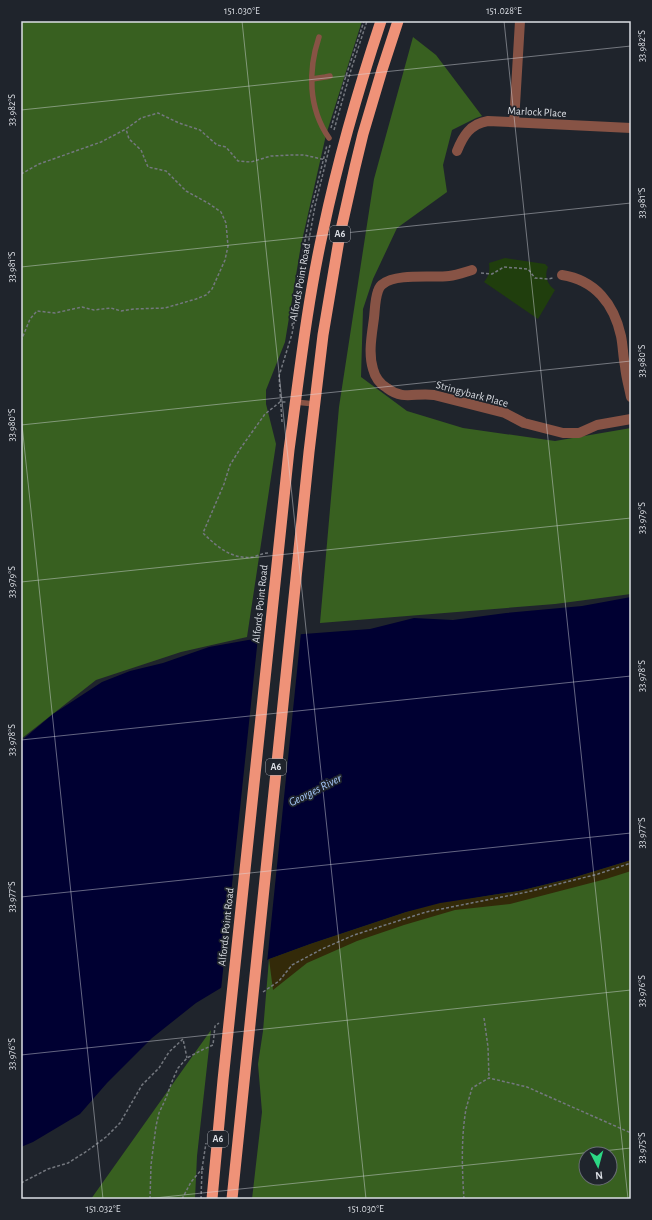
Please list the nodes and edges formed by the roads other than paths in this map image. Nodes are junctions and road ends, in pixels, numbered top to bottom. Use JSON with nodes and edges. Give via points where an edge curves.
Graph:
{"nodes":[{"id":1,"x":381,"y":21,"type":"edge"},
{"id":2,"x":398,"y":21,"type":"edge"},
{"id":3,"x":520,"y":21,"type":"edge"},
{"id":4,"x":319,"y":37,"type":"dead end"},
{"id":5,"x":330,"y":76,"type":"dead end"},
{"id":6,"x":312,"y":79,"type":"junction"},
{"id":7,"x":514,"y":122,"type":"junction"},
{"id":8,"x":631,"y":128,"type":"edge"},
{"id":9,"x":329,"y":138,"type":"road end"},
{"id":10,"x":457,"y":151,"type":"dead end"},
{"id":11,"x":472,"y":270,"type":"road end"},
{"id":12,"x":562,"y":275,"type":"road end"},
{"id":13,"x":631,"y":397,"type":"edge"},
{"id":14,"x":295,"y":402,"type":"junction"},
{"id":15,"x":315,"y":404,"type":"junction"},
{"id":16,"x":631,"y":419,"type":"edge"},
{"id":17,"x":212,"y":1199,"type":"edge"},
{"id":18,"x":232,"y":1199,"type":"edge"}],
"edges":[{"from":1,"to":14,"type":"highway","name":"Alfords Point Road","number":"A6","via":[[347,134],[324,226]]},
{"from":2,"to":15,"type":"highway","number":"A6","via":[[372,103],[347,199],[328,301]]},
{"from":3,"to":7,"type":"street"},
{"from":4,"to":6,"type":"lane"},
{"from":5,"to":6,"type":"lane"},
{"from":6,"to":9,"type":"lane","via":[[315,108]]},
{"from":7,"to":8,"type":"street","name":"Marlock Place"},
{"from":7,"to":10,"type":"street","name":"Marlock Place","via":[[488,121],[476,124],[466,133]]},
{"from":11,"to":16,"type":"street","name":"Stringybark Place","via":[[432,278],[400,277],[380,287],[376,298],[371,356],[372,368],[381,383],[400,395],[434,395],[505,414],[524,423],[563,434],[579,433],[597,425]]},
{"from":12,"to":13,"type":"street","via":[[575,277],[594,288],[612,311],[621,336]]},
{"from":14,"to":15,"type":"lane"},
{"from":14,"to":17,"type":"highway","name":"Alfords Point Road","number":"A6"},
{"from":15,"to":18,"type":"highway","number":"A6"}]}
